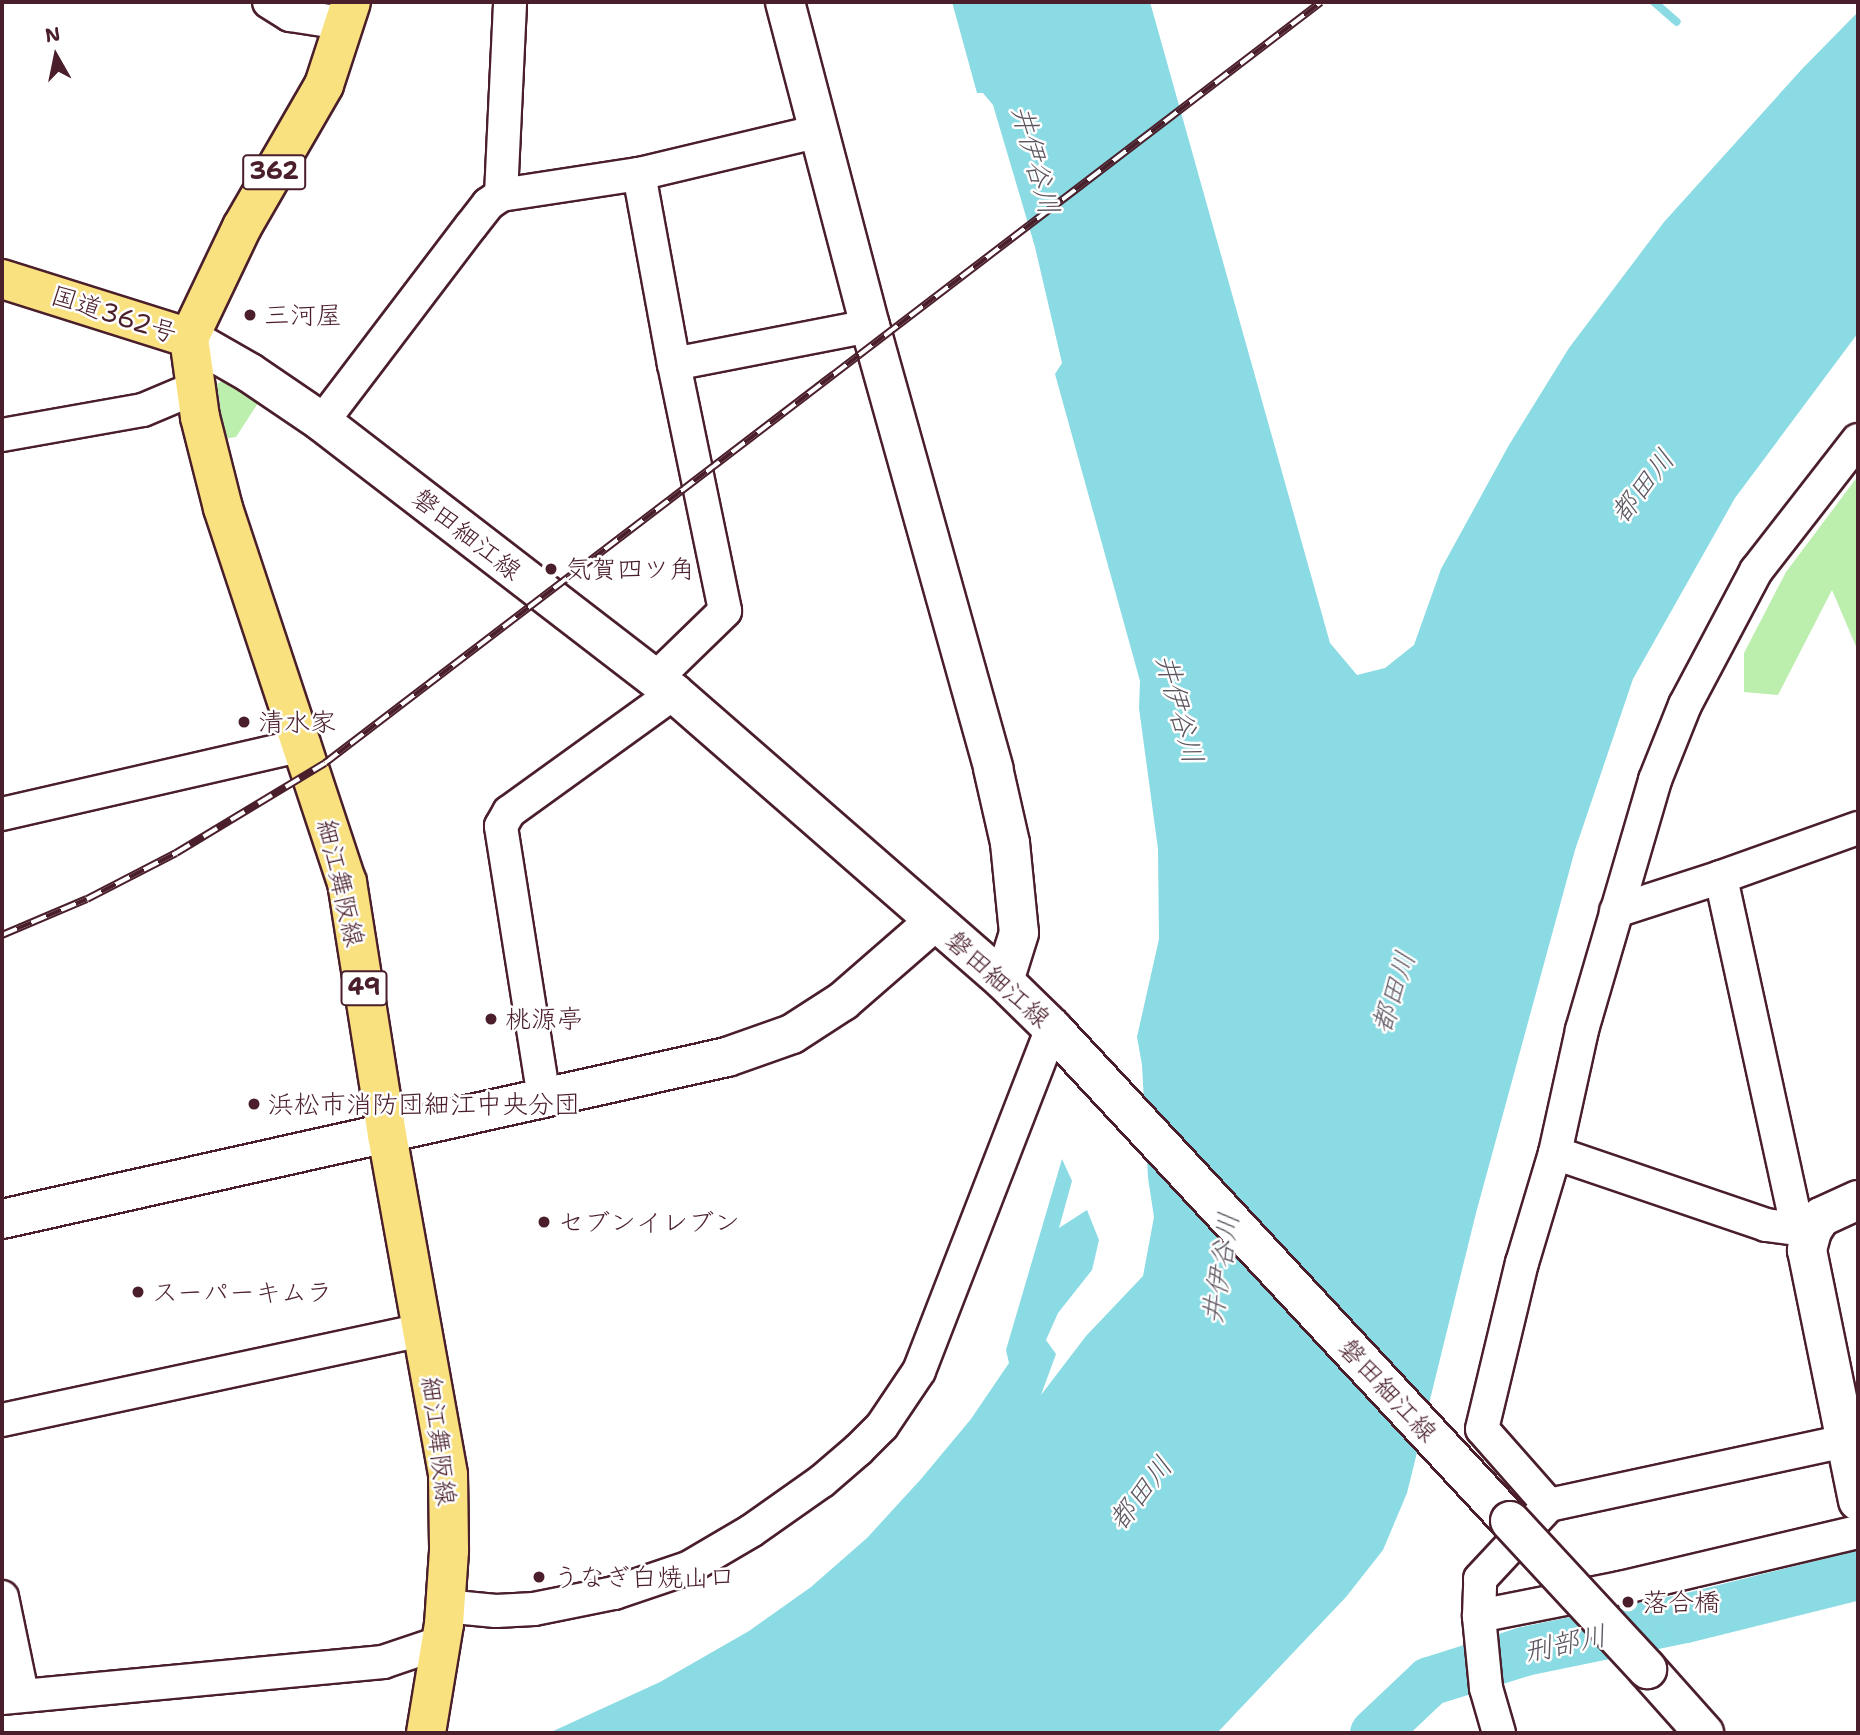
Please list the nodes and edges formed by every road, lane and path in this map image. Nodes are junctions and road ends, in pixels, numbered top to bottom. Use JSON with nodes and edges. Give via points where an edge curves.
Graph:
{"nodes":[{"id":1,"x":269,"y":2,"type":"edge"},
{"id":2,"x":510,"y":2,"type":"edge"},
{"id":3,"x":785,"y":2,"type":"edge"},
{"id":4,"x":347,"y":12,"type":"edge"},
{"id":5,"x":819,"y":131,"type":"junction"},
{"id":6,"x":639,"y":174,"type":"junction"},
{"id":7,"x":501,"y":195,"type":"junction"},
{"id":8,"x":2,"y":279,"type":"edge"},
{"id":9,"x":870,"y":326,"type":"junction"},
{"id":10,"x":189,"y":338,"type":"junction"},
{"id":11,"x":674,"y":364,"type":"junction"},
{"id":12,"x":195,"y":388,"type":"junction"},
{"id":13,"x":322,"y":422,"type":"junction"},
{"id":14,"x":2,"y":435,"type":"edge"},
{"id":15,"x":1858,"y":440,"type":"edge"},
{"id":16,"x":664,"y":686,"type":"junction"},
{"id":17,"x":304,"y":745,"type":"junction"},
{"id":18,"x":2,"y":814,"type":"edge"},
{"id":19,"x":1858,"y":828,"type":"edge"},
{"id":20,"x":1721,"y":877,"type":"junction"},
{"id":21,"x":1616,"y":911,"type":"junction"},
{"id":22,"x":934,"y":922,"type":"junction"},
{"id":23,"x":1004,"y":981,"type":"junction"},
{"id":24,"x":1059,"y":1036,"type":"junction"},
{"id":25,"x":544,"y":1098,"type":"junction"},
{"id":26,"x":387,"y":1135,"type":"junction"},
{"id":27,"x":1555,"y":1153,"type":"junction"},
{"id":28,"x":1858,"y":1200,"type":"edge"},
{"id":29,"x":2,"y":1219,"type":"edge"},
{"id":30,"x":1812,"y":1231,"type":"junction"},
{"id":31,"x":423,"y":1331,"type":"junction"},
{"id":32,"x":2,"y":1420,"type":"edge"},
{"id":33,"x":1845,"y":1441,"type":"junction"},
{"id":34,"x":1858,"y":1501,"type":"edge"},
{"id":35,"x":1549,"y":1505,"type":"junction"},
{"id":36,"x":1858,"y":1532,"type":"edge"},
{"id":37,"x":2,"y":1597,"type":"edge"},
{"id":38,"x":1479,"y":1623,"type":"junction"},
{"id":39,"x":442,"y":1634,"type":"junction"},
{"id":40,"x":12,"y":1696,"type":"edge"},
{"id":41,"x":426,"y":1733,"type":"edge"},
{"id":42,"x":1499,"y":1733,"type":"edge"},
{"id":43,"x":1704,"y":1733,"type":"edge"}],
"edges":[{"from":1,"to":4,"type":"street","via":[[290,15]]},
{"from":2,"to":7,"type":"street"},
{"from":3,"to":5,"type":"street"},
{"from":4,"to":10,"type":"main road","name":"国道362号","number":"362","via":[[324,85],[242,227]]},
{"from":5,"to":6,"type":"street"},
{"from":5,"to":9,"type":"street"},
{"from":6,"to":7,"type":"street"},
{"from":6,"to":11,"type":"street"},
{"from":7,"to":13,"type":"street","via":[[488,204]]},
{"from":8,"to":10,"type":"main road","name":"国道362号"},
{"from":9,"to":11,"type":"street"},
{"from":9,"to":23,"type":"street","via":[[1010,843],[1019,933]]},
{"from":10,"to":12,"type":"main road","name":"細江舞阪線","number":"49"},
{"from":10,"to":13,"type":"street","name":"磐田細江線"},
{"from":11,"to":16,"type":"street","via":[[725,611]]},
{"from":12,"to":14,"type":"street","via":[[144,410]]},
{"from":12,"to":17,"type":"main road","name":"細江舞阪線","number":"49","via":[[223,508]]},
{"from":13,"to":16,"type":"street","name":"磐田細江線"},
{"from":15,"to":21,"type":"street","via":[[1756,571],[1685,705],[1655,780]]},
{"from":16,"to":22,"type":"street","name":"磐田細江線"},
{"from":16,"to":25,"type":"street","via":[[509,812],[501,826]]},
{"from":17,"to":18,"type":"street"},
{"from":17,"to":26,"type":"main road","name":"細江舞阪線","number":"49","via":[[347,882]]},
{"from":19,"to":20,"type":"street"},
{"from":20,"to":21,"type":"street"},
{"from":20,"to":30,"type":"street","via":[[1796,1222]]},
{"from":21,"to":27,"type":"street","via":[[1582,1030]]},
{"from":22,"to":23,"type":"street","name":"磐田細江線"},
{"from":22,"to":25,"type":"street","via":[[843,1001],[792,1034],[727,1057]]},
{"from":23,"to":24,"type":"street","name":"磐田細江線"},
{"from":24,"to":39,"type":"street","via":[[919,1371],[882,1426],[858,1450],[751,1531],[688,1568],[614,1593],[496,1612]]},
{"from":24,"to":43,"type":"street","name":"磐田細江線","bridge":true},
{"from":25,"to":26,"type":"street"},
{"from":26,"to":29,"type":"street"},
{"from":26,"to":31,"type":"main road","name":"細江舞阪線","number":"49"},
{"from":27,"to":30,"type":"street","via":[[1766,1225]]},
{"from":27,"to":35,"type":"street","via":[[1522,1263],[1482,1429]]},
{"from":28,"to":30,"type":"street","via":[[1821,1217]]},
{"from":30,"to":33,"type":"street","via":[[1807,1250],[1812,1283]]},
{"from":31,"to":32,"type":"street"},
{"from":31,"to":39,"type":"main road","name":"細江舞阪線","number":"49","via":[[448,1475],[449,1550]]},
{"from":33,"to":34,"type":"street"},
{"from":33,"to":35,"type":"street"},
{"from":35,"to":38,"type":"street","via":[[1480,1579]]},
{"from":36,"to":38,"type":"street"},
{"from":37,"to":40,"type":"street"},
{"from":38,"to":42,"type":"street","via":[[1486,1688]]},
{"from":39,"to":40,"type":"street","via":[[383,1662]]},
{"from":39,"to":41,"type":"main road","name":"細江舞阪線","number":"49"}]}
